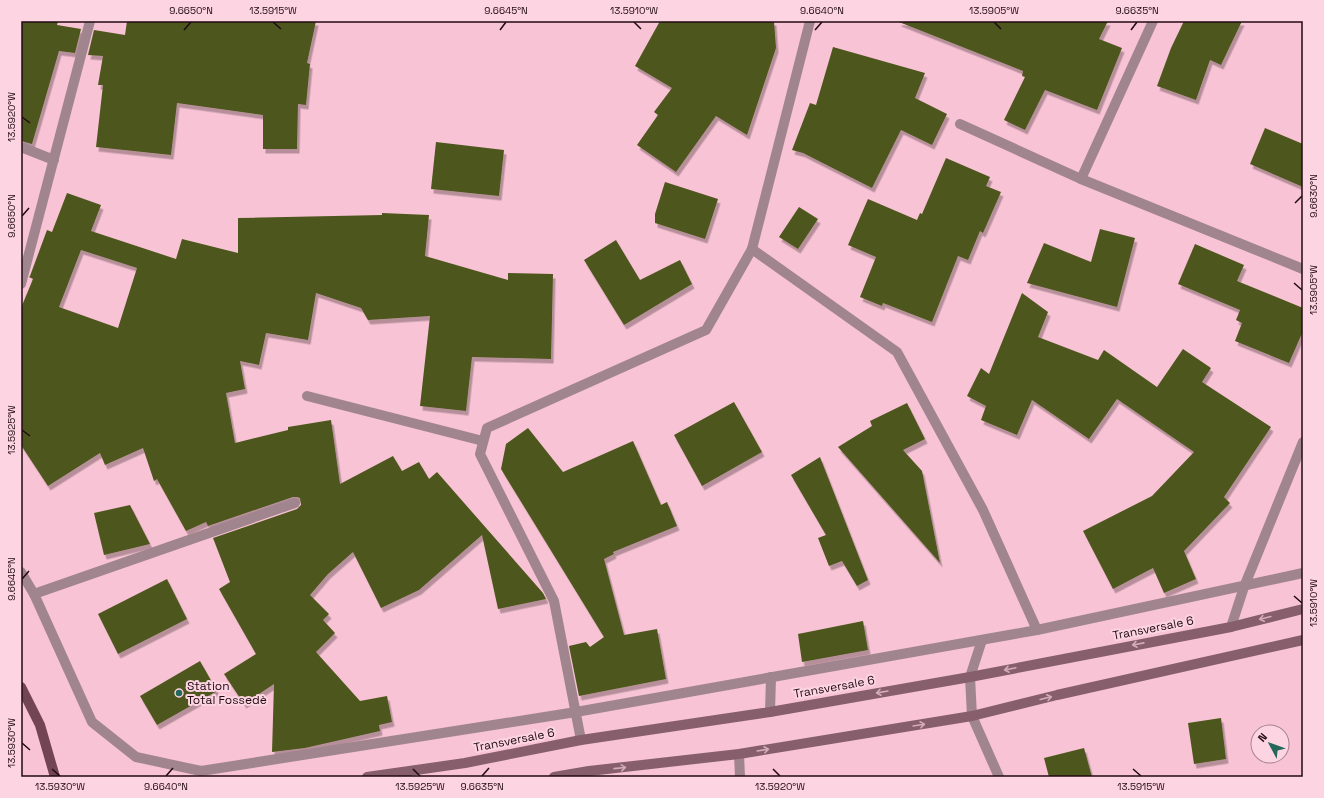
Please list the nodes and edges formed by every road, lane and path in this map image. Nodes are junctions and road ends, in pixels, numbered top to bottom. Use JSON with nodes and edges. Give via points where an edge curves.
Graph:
{"nodes":[{"id":1,"x":90,"y":21,"type":"edge"},
{"id":2,"x":810,"y":21,"type":"edge"},
{"id":3,"x":1153,"y":21,"type":"edge"},
{"id":4,"x":960,"y":124,"type":"dead end"},
{"id":5,"x":21,"y":147,"type":"edge"},
{"id":6,"x":54,"y":160,"type":"junction"},
{"id":7,"x":1081,"y":179,"type":"junction"},
{"id":8,"x":752,"y":249,"type":"junction"},
{"id":9,"x":1303,"y":269,"type":"edge"},
{"id":10,"x":21,"y":284,"type":"edge"},
{"id":11,"x":307,"y":396,"type":"dead end"},
{"id":12,"x":483,"y":441,"type":"junction"},
{"id":13,"x":1303,"y":442,"type":"edge"},
{"id":14,"x":295,"y":503,"type":"dead end"},
{"id":15,"x":21,"y":572,"type":"edge"},
{"id":16,"x":1303,"y":573,"type":"edge"},
{"id":17,"x":1244,"y":587,"type":"junction"},
{"id":18,"x":34,"y":594,"type":"junction"},
{"id":19,"x":1303,"y":609,"type":"edge"},
{"id":20,"x":1230,"y":627,"type":"junction"},
{"id":21,"x":1037,"y":630,"type":"junction"},
{"id":22,"x":982,"y":640,"type":"junction"},
{"id":23,"x":1303,"y":640,"type":"edge"},
{"id":24,"x":771,"y":677,"type":"junction"},
{"id":25,"x":970,"y":677,"type":"junction"},
{"id":26,"x":21,"y":687,"type":"edge"},
{"id":27,"x":576,"y":712,"type":"junction"},
{"id":28,"x":770,"y":712,"type":"junction"},
{"id":29,"x":972,"y":716,"type":"junction"},
{"id":30,"x":581,"y":740,"type":"junction"},
{"id":31,"x":739,"y":754,"type":"junction"},
{"id":32,"x":55,"y":777,"type":"edge"},
{"id":33,"x":367,"y":777,"type":"edge"},
{"id":34,"x":554,"y":777,"type":"edge"},
{"id":35,"x":740,"y":777,"type":"edge"},
{"id":36,"x":999,"y":777,"type":"edge"}],
"edges":[{"from":1,"to":6,"type":"street"},
{"from":2,"to":8,"type":"street"},
{"from":3,"to":7,"type":"street"},
{"from":4,"to":7,"type":"street"},
{"from":5,"to":6,"type":"street"},
{"from":6,"to":10,"type":"street"},
{"from":7,"to":9,"type":"street"},
{"from":8,"to":12,"type":"street","via":[[706,330],[487,428]]},
{"from":8,"to":21,"type":"street","via":[[897,352],[983,510]]},
{"from":11,"to":12,"type":"street"},
{"from":12,"to":27,"type":"street","via":[[480,454],[554,601]]},
{"from":13,"to":17,"type":"street"},
{"from":14,"to":18,"type":"street"},
{"from":15,"to":18,"type":"street"},
{"from":16,"to":17,"type":"street"},
{"from":17,"to":20,"type":"street"},
{"from":17,"to":21,"type":"street"},
{"from":18,"to":27,"type":"street","via":[[92,722],[136,758],[201,771]]},
{"from":19,"to":20,"type":"main road","name":"Transversale 6","one_way":true},
{"from":20,"to":25,"type":"main road","name":"Transversale 6","one_way":true},
{"from":21,"to":22,"type":"street"},
{"from":22,"to":24,"type":"street"},
{"from":22,"to":25,"type":"street"},
{"from":29,"to":23,"type":"main road","one_way":true},
{"from":24,"to":27,"type":"street"},
{"from":24,"to":28,"type":"street"},
{"from":25,"to":28,"type":"main road","name":"Transversale 6","one_way":true},
{"from":25,"to":29,"type":"street"},
{"from":26,"to":32,"type":"main road","via":[[40,725]]},
{"from":27,"to":30,"type":"street"},
{"from":28,"to":30,"type":"main road","name":"Transversale 6"},
{"from":31,"to":29,"type":"main road","one_way":true},
{"from":29,"to":36,"type":"street"},
{"from":30,"to":33,"type":"main road","name":"Transversale 6","via":[[465,763]]},
{"from":34,"to":31,"type":"main road","one_way":true},
{"from":31,"to":35,"type":"street"}]}
